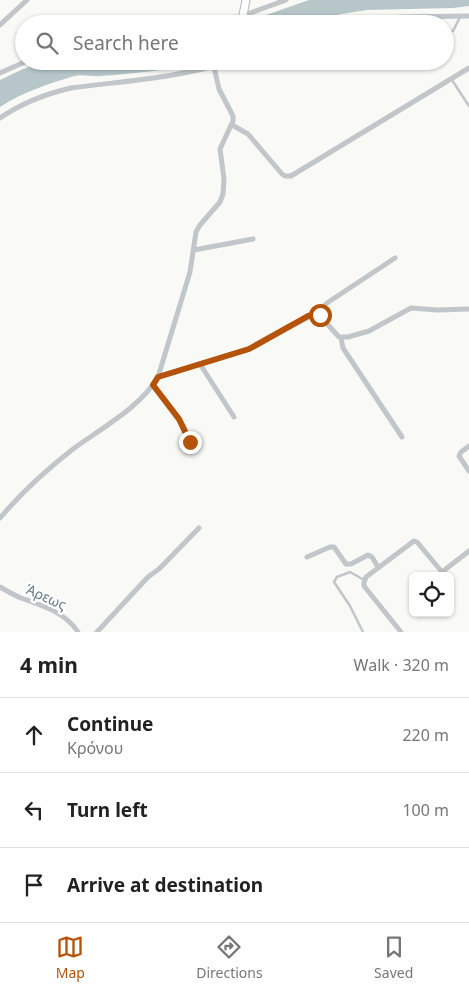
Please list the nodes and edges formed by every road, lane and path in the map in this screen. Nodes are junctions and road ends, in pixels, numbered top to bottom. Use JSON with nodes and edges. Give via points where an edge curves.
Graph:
{"nodes":[{"id":1,"x":27,"y":0,"type":"edge"},
{"id":2,"x":246,"y":0,"type":"edge"},
{"id":3,"x":286,"y":0,"type":"edge"},
{"id":4,"x":243,"y":15,"type":"joint"},
{"id":5,"x":469,"y":16,"type":"edge"},
{"id":6,"x":454,"y":17,"type":"edge"},
{"id":7,"x":460,"y":17,"type":"junction"},
{"id":8,"x":0,"y":25,"type":"edge"},
{"id":9,"x":454,"y":29,"type":"edge"},
{"id":10,"x":15,"y":66,"type":"edge"},
{"id":11,"x":469,"y":68,"type":"edge"},
{"id":12,"x":198,"y":70,"type":"edge"},
{"id":13,"x":215,"y":70,"type":"edge"},
{"id":14,"x":0,"y":73,"type":"edge"},
{"id":15,"x":451,"y":79,"type":"junction"},
{"id":16,"x":469,"y":106,"type":"edge"},
{"id":17,"x":0,"y":118,"type":"edge"},
{"id":18,"x":232,"y":125,"type":"junction"},
{"id":19,"x":253,"y":239,"type":"dead end"},
{"id":20,"x":194,"y":250,"type":"junction"},
{"id":21,"x":395,"y":258,"type":"dead end"},
{"id":22,"x":469,"y":309,"type":"edge"},
{"id":23,"x":316,"y":314,"type":"junction"},
{"id":24,"x":341,"y":338,"type":"junction"},
{"id":25,"x":200,"y":364,"type":"junction"},
{"id":26,"x":158,"y":377,"type":"junction"},
{"id":27,"x":153,"y":385,"type":"junction"},
{"id":28,"x":234,"y":417,"type":"dead end"},
{"id":29,"x":402,"y":437,"type":"dead end"},
{"id":30,"x":191,"y":446,"type":"dead end"},
{"id":31,"x":469,"y":446,"type":"edge"},
{"id":32,"x":469,"y":471,"type":"edge"},
{"id":33,"x":0,"y":518,"type":"edge"},
{"id":34,"x":199,"y":528,"type":"dead end"},
{"id":35,"x":469,"y":551,"type":"edge"},
{"id":36,"x":307,"y":557,"type":"dead end"},
{"id":37,"x":378,"y":567,"type":"junction"},
{"id":38,"x":364,"y":580,"type":"junction"},
{"id":39,"x":0,"y":587,"type":"edge"},
{"id":40,"x":78,"y":632,"type":"edge"},
{"id":41,"x":97,"y":632,"type":"edge"},
{"id":42,"x":362,"y":632,"type":"edge"},
{"id":43,"x":401,"y":632,"type":"edge"}],
"edges":[{"from":1,"to":8,"type":"street"},
{"from":2,"to":4,"type":"street"},
{"from":3,"to":4,"type":"street"},
{"from":5,"to":7,"type":"street"},
{"from":6,"to":7,"type":"street"},
{"from":7,"to":9,"type":"lane"},
{"from":10,"to":14,"type":"street"},
{"from":11,"to":15,"type":"street"},
{"from":12,"to":17,"type":"street","via":[[56,92],[26,102]]},
{"from":13,"to":18,"type":"street","via":[[219,89],[233,116]]},
{"from":15,"to":16,"type":"lane"},
{"from":15,"to":18,"type":"street","via":[[288,177],[248,134]]},
{"from":18,"to":20,"type":"street","via":[[220,149],[223,194],[198,228]]},
{"from":19,"to":20,"type":"street"},
{"from":20,"to":26,"type":"street"},
{"from":21,"to":23,"type":"street","via":[[327,303]]},
{"from":22,"to":24,"type":"street","via":[[411,308],[369,330]]},
{"from":23,"to":24,"type":"street"},
{"from":23,"to":25,"type":"street","via":[[249,349]]},
{"from":24,"to":29,"type":"street","via":[[343,348]]},
{"from":25,"to":26,"type":"street"},
{"from":25,"to":28,"type":"street"},
{"from":26,"to":27,"type":"street"},
{"from":27,"to":30,"type":"street","via":[[184,427]]},
{"from":27,"to":33,"type":"street","via":[[132,406],[42,474]]},
{"from":31,"to":32,"type":"street","via":[[458,456]]},
{"from":34,"to":41,"type":"street"},
{"from":35,"to":37,"type":"street","via":[[442,572],[415,540]]},
{"from":36,"to":37,"type":"street","via":[[334,547],[346,564],[368,555]]},
{"from":37,"to":38,"type":"street"},
{"from":38,"to":42,"type":"lane","via":[[350,572],[337,577],[334,582]]},
{"from":38,"to":43,"type":"street","via":[[364,586]]},
{"from":39,"to":40,"type":"street","name":"Άρεως","via":[[56,611],[67,618]]}]}
